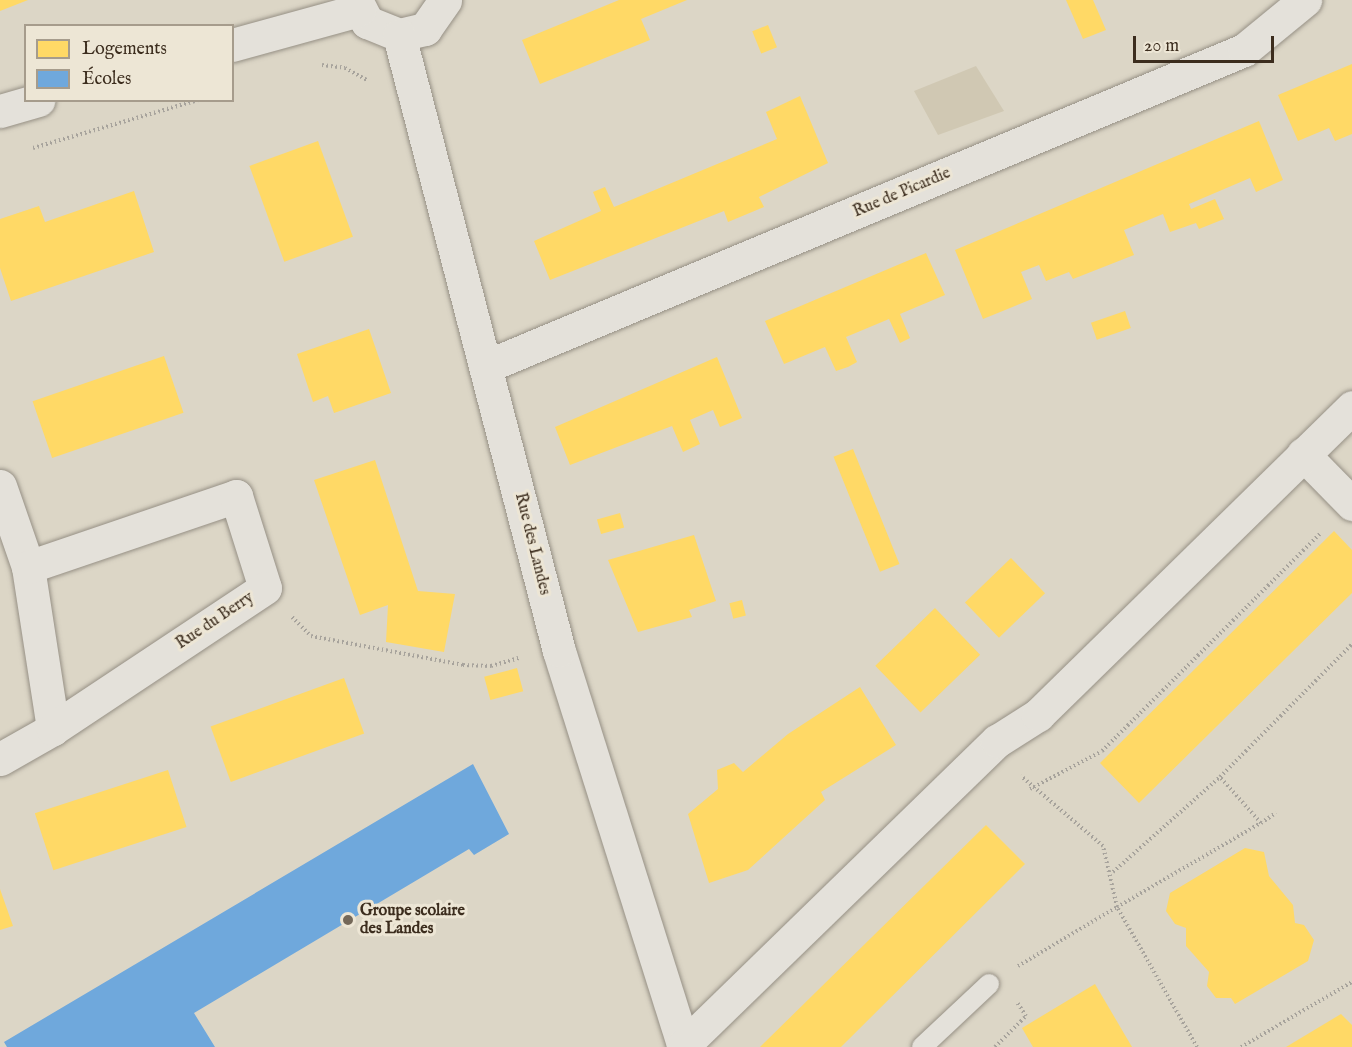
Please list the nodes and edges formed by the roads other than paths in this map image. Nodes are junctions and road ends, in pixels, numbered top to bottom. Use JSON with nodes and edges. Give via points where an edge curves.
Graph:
{"nodes":[{"id":1,"x":445,"y":0,"type":"edge"},
{"id":2,"x":1305,"y":0,"type":"edge"},
{"id":3,"x":358,"y":5,"type":"edge"},
{"id":4,"x":399,"y":35,"type":"junction"},
{"id":5,"x":234,"y":44,"type":"edge"},
{"id":6,"x":31,"y":102,"type":"edge"},
{"id":7,"x":0,"y":111,"type":"edge"},
{"id":8,"x":487,"y":366,"type":"junction"},
{"id":9,"x":1352,"y":407,"type":"edge"},
{"id":10,"x":1303,"y":454,"type":"junction"},
{"id":11,"x":0,"y":486,"type":"edge"},
{"id":12,"x":1352,"y":504,"type":"edge"},
{"id":13,"x":28,"y":567,"type":"junction"},
{"id":14,"x":53,"y":729,"type":"junction"},
{"id":15,"x":0,"y":759,"type":"edge"},
{"id":16,"x":989,"y":984,"type":"road end"},
{"id":17,"x":684,"y":1046,"type":"edge"},
{"id":18,"x":922,"y":1047,"type":"edge"}],
"edges":[{"from":1,"to":4,"type":"street","via":[[425,29]]},
{"from":2,"to":8,"type":"street","name":"Rue de Picardie","via":[[1244,50]]},
{"from":3,"to":4,"type":"street","via":[[380,31]]},
{"from":3,"to":5,"type":"street"},
{"from":4,"to":8,"type":"street","name":"Rue des Landes"},
{"from":6,"to":7,"type":"street"},
{"from":8,"to":17,"type":"street","name":"Rue des Landes","via":[[559,651]]},
{"from":9,"to":10,"type":"street"},
{"from":10,"to":12,"type":"street"},
{"from":10,"to":17,"type":"street","via":[[1038,715],[997,741]]},
{"from":11,"to":13,"type":"street"},
{"from":13,"to":14,"type":"street"},
{"from":13,"to":14,"type":"street","name":"Rue du Berry","via":[[236,496],[265,588]]},
{"from":14,"to":15,"type":"street","name":"Rue du Berry"},
{"from":16,"to":18,"type":"lane"}]}
